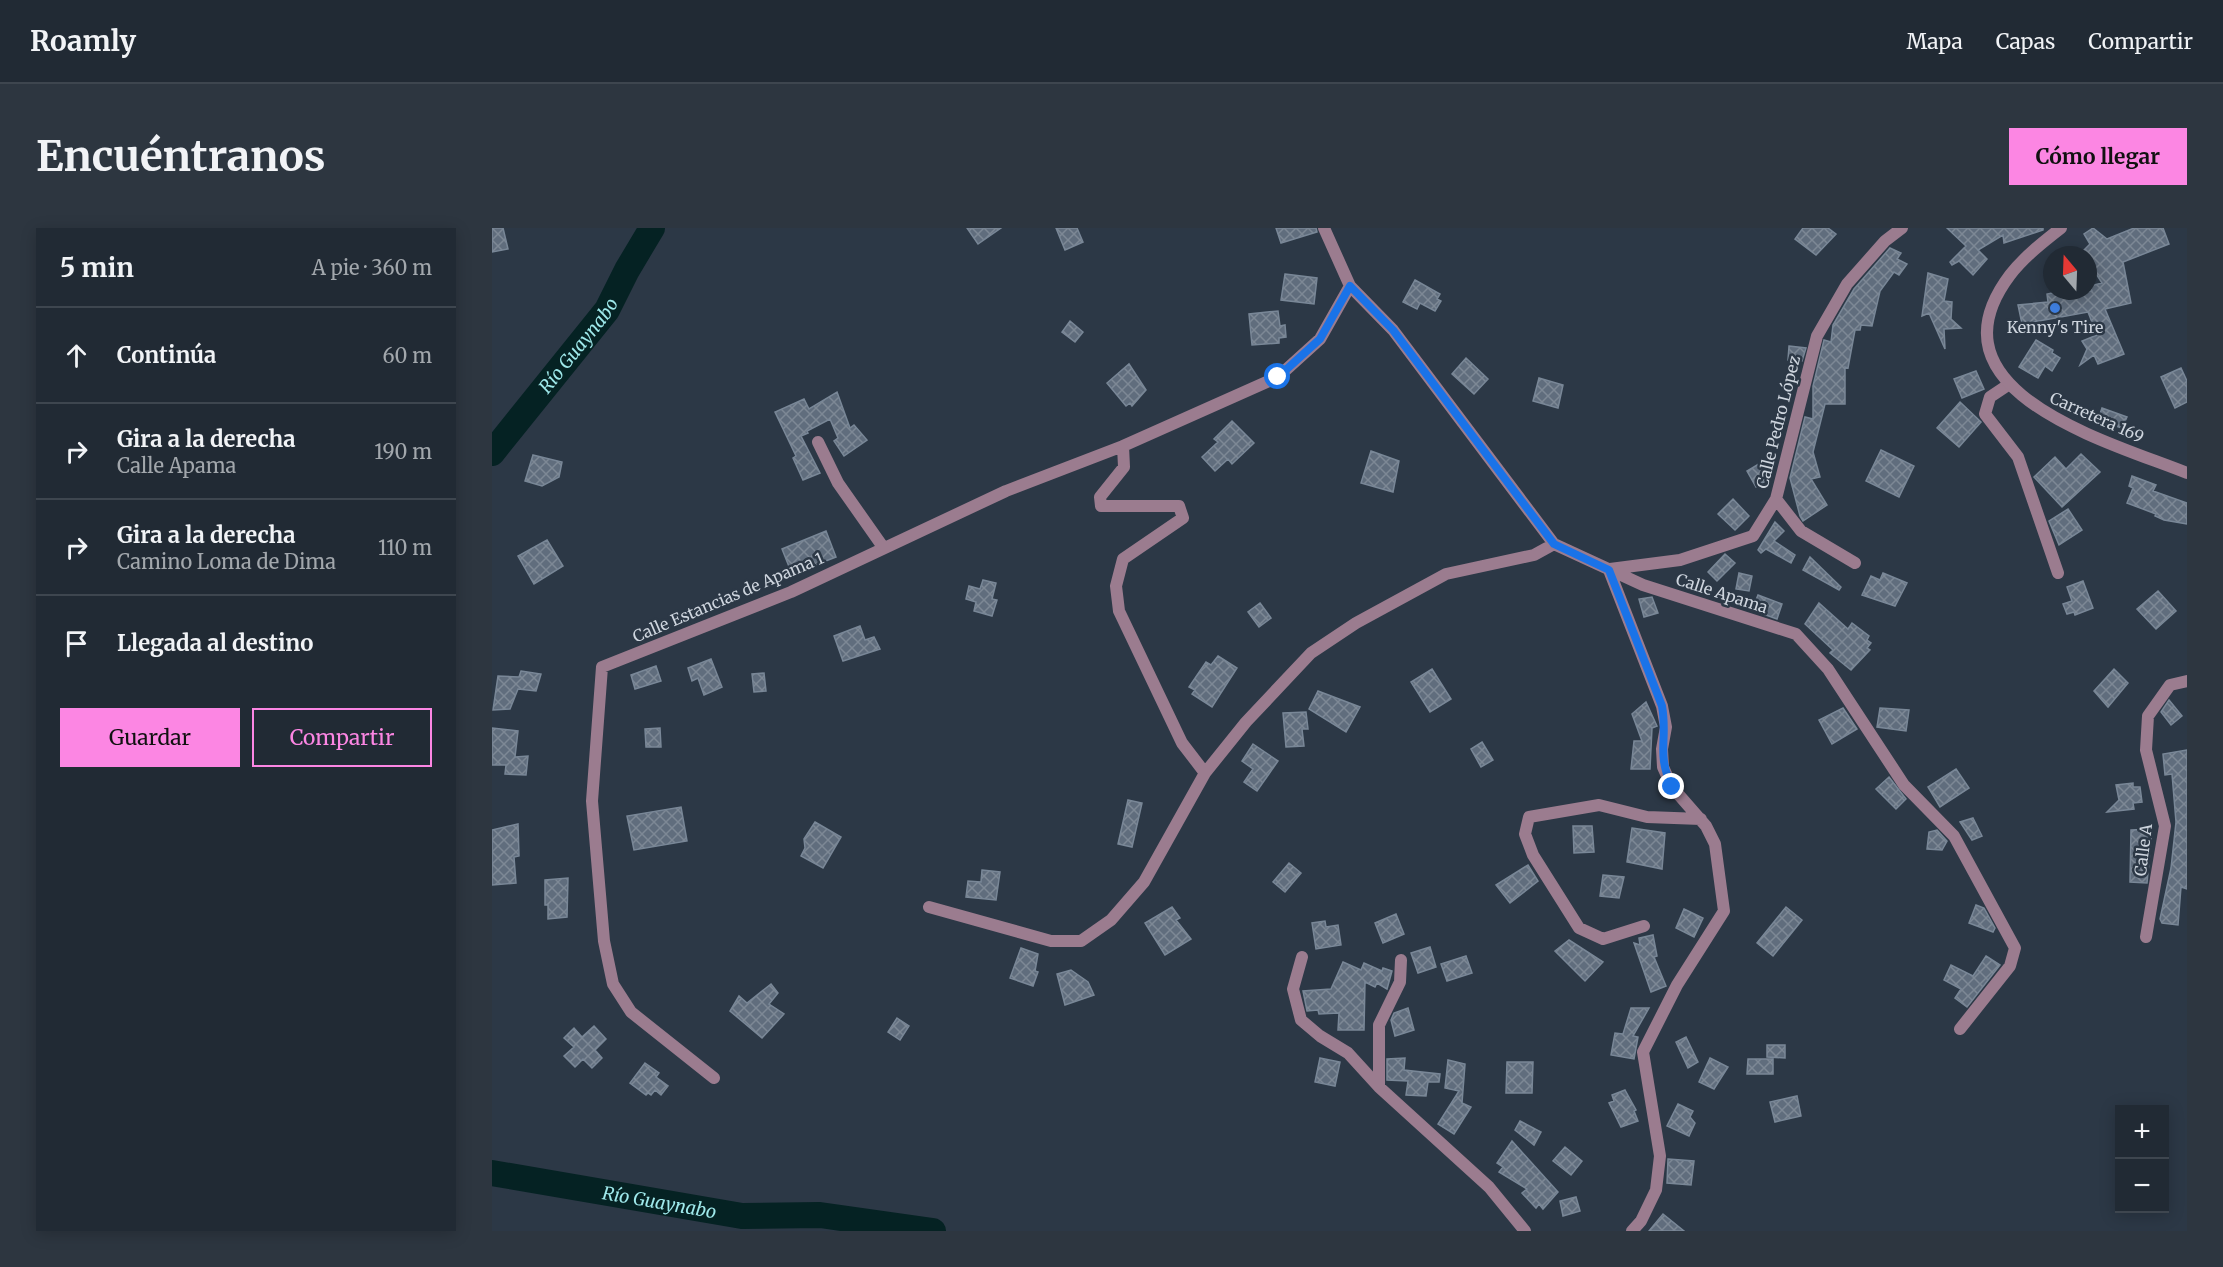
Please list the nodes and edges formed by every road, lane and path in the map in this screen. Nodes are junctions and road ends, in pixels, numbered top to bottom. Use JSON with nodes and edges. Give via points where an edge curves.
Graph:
{"nodes":[{"id":1,"x":1324,"y":228,"type":"edge"},
{"id":2,"x":1902,"y":228,"type":"edge"},
{"id":3,"x":2061,"y":228,"type":"edge"},
{"id":4,"x":1350,"y":286,"type":"junction"},
{"id":5,"x":2008,"y":385,"type":"junction"},
{"id":6,"x":818,"y":442,"type":"dead end"},
{"id":7,"x":1123,"y":446,"type":"junction"},
{"id":8,"x":2187,"y":473,"type":"edge"},
{"id":9,"x":1776,"y":499,"type":"junction"},
{"id":10,"x":1554,"y":544,"type":"junction"},
{"id":11,"x":883,"y":547,"type":"junction"},
{"id":12,"x":1855,"y":563,"type":"dead end"},
{"id":13,"x":1609,"y":570,"type":"junction"},
{"id":14,"x":2058,"y":573,"type":"dead end"},
{"id":15,"x":2187,"y":681,"type":"edge"},
{"id":16,"x":1205,"y":773,"type":"junction"},
{"id":17,"x":1701,"y":819,"type":"junction"},
{"id":18,"x":929,"y":907,"type":"dead end"},
{"id":19,"x":1644,"y":926,"type":"dead end"},
{"id":20,"x":2146,"y":937,"type":"dead end"},
{"id":21,"x":1302,"y":957,"type":"dead end"},
{"id":22,"x":1401,"y":960,"type":"dead end"},
{"id":23,"x":1960,"y":1029,"type":"dead end"},
{"id":24,"x":714,"y":1078,"type":"dead end"},
{"id":25,"x":1379,"y":1087,"type":"junction"},
{"id":26,"x":1525,"y":1231,"type":"edge"},
{"id":27,"x":1632,"y":1231,"type":"edge"}],
"edges":[{"from":1,"to":4,"type":"street","name":"Calle Apama"},
{"from":2,"to":9,"type":"street","name":"Calle Pedro López","via":[[1885,241],[1847,284],[1817,336]]},
{"from":3,"to":5,"type":"street","name":"Carretera 169","via":[[2010,275],[1996,298],[1988,326],[1990,348],[1998,372]]},
{"from":4,"to":7,"type":"street","name":"Calle Estancias de Apama 1","via":[[1320,339],[1278,377]]},
{"from":4,"to":10,"type":"street","name":"Calle Apama","via":[[1393,330]]},
{"from":5,"to":8,"type":"street","name":"Carretera 169","via":[[2042,411]]},
{"from":5,"to":14,"type":"street","via":[[1990,396],[1985,414],[2018,457]]},
{"from":6,"to":11,"type":"street","via":[[838,483]]},
{"from":7,"to":11,"type":"street","name":"Calle Estancias de Apama 1","via":[[1006,491]]},
{"from":7,"to":16,"type":"street","via":[[1124,467],[1101,497],[1101,506],[1179,506],[1183,518],[1123,559],[1116,586],[1119,612],[1182,743]]},
{"from":9,"to":12,"type":"street","via":[[1800,531]]},
{"from":9,"to":13,"type":"street","name":"Calle Pedro López","via":[[1753,536],[1680,560]]},
{"from":10,"to":13,"type":"street","name":"Calle Apama"},
{"from":10,"to":16,"type":"street","via":[[1534,555],[1446,574],[1356,623],[1311,654],[1245,722]]},
{"from":11,"to":24,"type":"street","name":"Calle Estancias de Apama 1","via":[[791,592],[602,667],[592,801],[604,941],[614,984],[631,1012]]},
{"from":13,"to":17,"type":"street","via":[[1662,706],[1666,726],[1663,767],[1672,787]]},
{"from":13,"to":23,"type":"street","name":"Calle Apama","via":[[1643,585],[1796,634],[1828,669],[1905,785],[1954,836],[2015,948],[2010,966]]},
{"from":15,"to":20,"type":"street","name":"Calle A","via":[[2170,685],[2148,716],[2146,750],[2165,826]]},
{"from":16,"to":18,"type":"street","via":[[1144,882],[1111,920],[1081,940],[1052,941]]},
{"from":17,"to":19,"type":"street","via":[[1647,817],[1599,805],[1529,817],[1525,834],[1533,855],[1579,928],[1603,939]]},
{"from":17,"to":27,"type":"street","via":[[1715,844],[1724,911],[1677,985],[1643,1052],[1660,1156],[1656,1190]]},
{"from":21,"to":25,"type":"street","via":[[1293,989],[1301,1020],[1348,1053]]},
{"from":22,"to":25,"type":"street","via":[[1400,982],[1379,1025]]},
{"from":25,"to":26,"type":"street","via":[[1489,1186]]}]}
